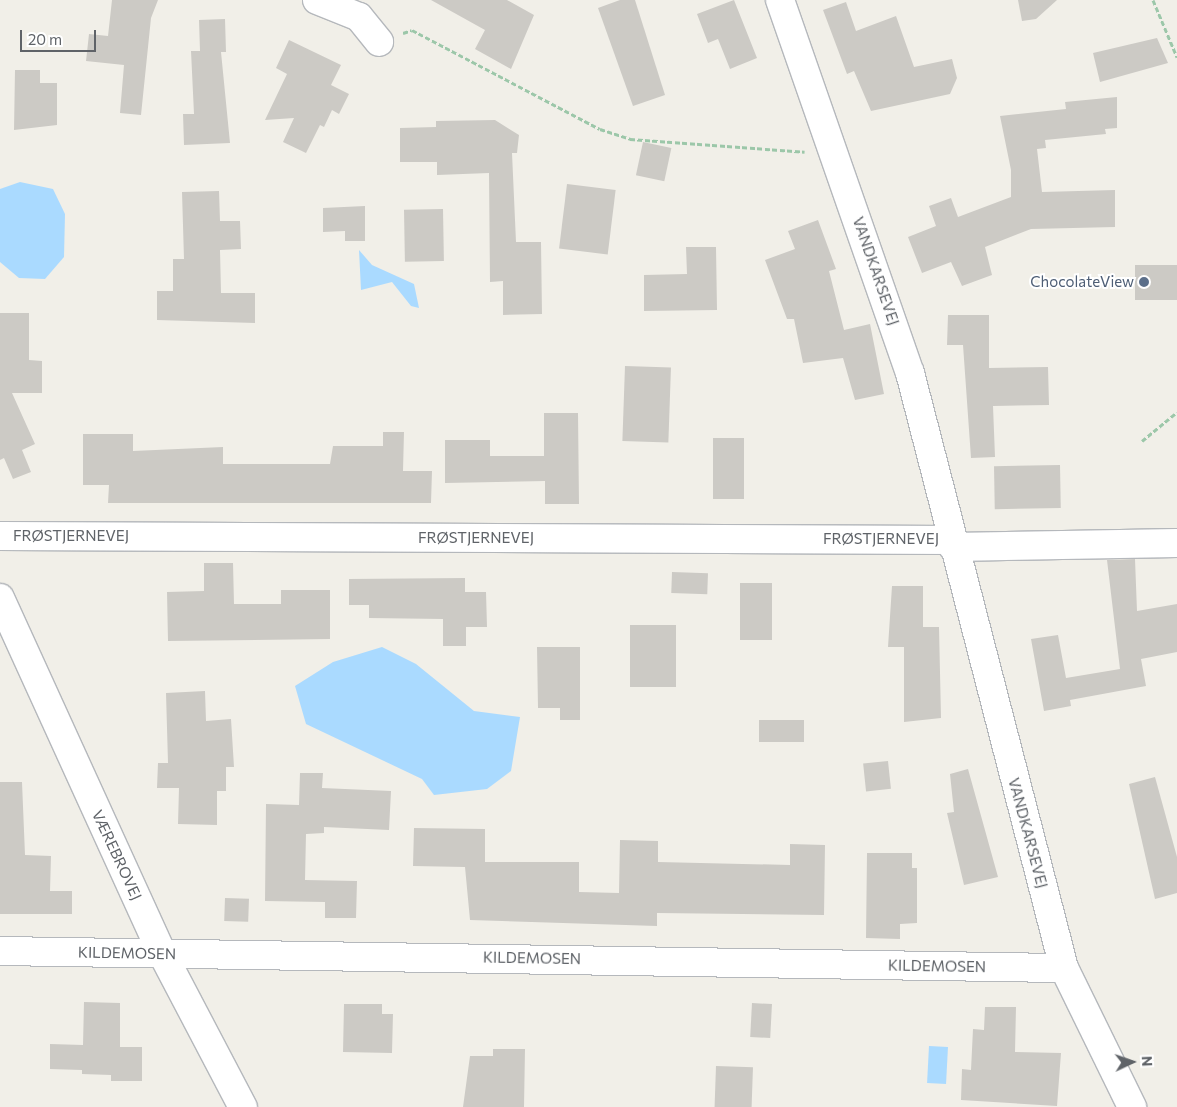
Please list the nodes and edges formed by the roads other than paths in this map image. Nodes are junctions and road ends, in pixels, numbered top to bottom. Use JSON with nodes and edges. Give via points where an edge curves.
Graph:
{"nodes":[{"id":1,"x":317,"y":0,"type":"edge"},
{"id":2,"x":780,"y":0,"type":"edge"},
{"id":3,"x":379,"y":42,"type":"road end"},
{"id":4,"x":0,"y":536,"type":"edge"},
{"id":5,"x":952,"y":543,"type":"junction"},
{"id":6,"x":1177,"y":543,"type":"edge"},
{"id":7,"x":0,"y":598,"type":"edge"},
{"id":8,"x":0,"y":951,"type":"edge"},
{"id":9,"x":162,"y":953,"type":"junction"},
{"id":10,"x":1064,"y":968,"type":"junction"},
{"id":11,"x":243,"y":1107,"type":"edge"},
{"id":12,"x":1132,"y":1107,"type":"edge"}],
"edges":[{"from":1,"to":3,"type":"street","via":[[359,17]]},
{"from":2,"to":5,"type":"street","name":"VANDKARSEVEJ","via":[[910,373]]},
{"from":4,"to":5,"type":"street","name":"FRØSTJERNEVEJ"},
{"from":5,"to":6,"type":"street"},
{"from":5,"to":10,"type":"street","name":"VANDKARSEVEJ"},
{"from":7,"to":9,"type":"street","name":"VÆREBROVEJ"},
{"from":8,"to":9,"type":"street","name":"KILDEMOSEN"},
{"from":9,"to":10,"type":"street","name":"KILDEMOSEN"},
{"from":9,"to":11,"type":"street","name":"VÆREBROVEJ"},
{"from":10,"to":12,"type":"street","name":"VANDKARSEVEJ"}]}
